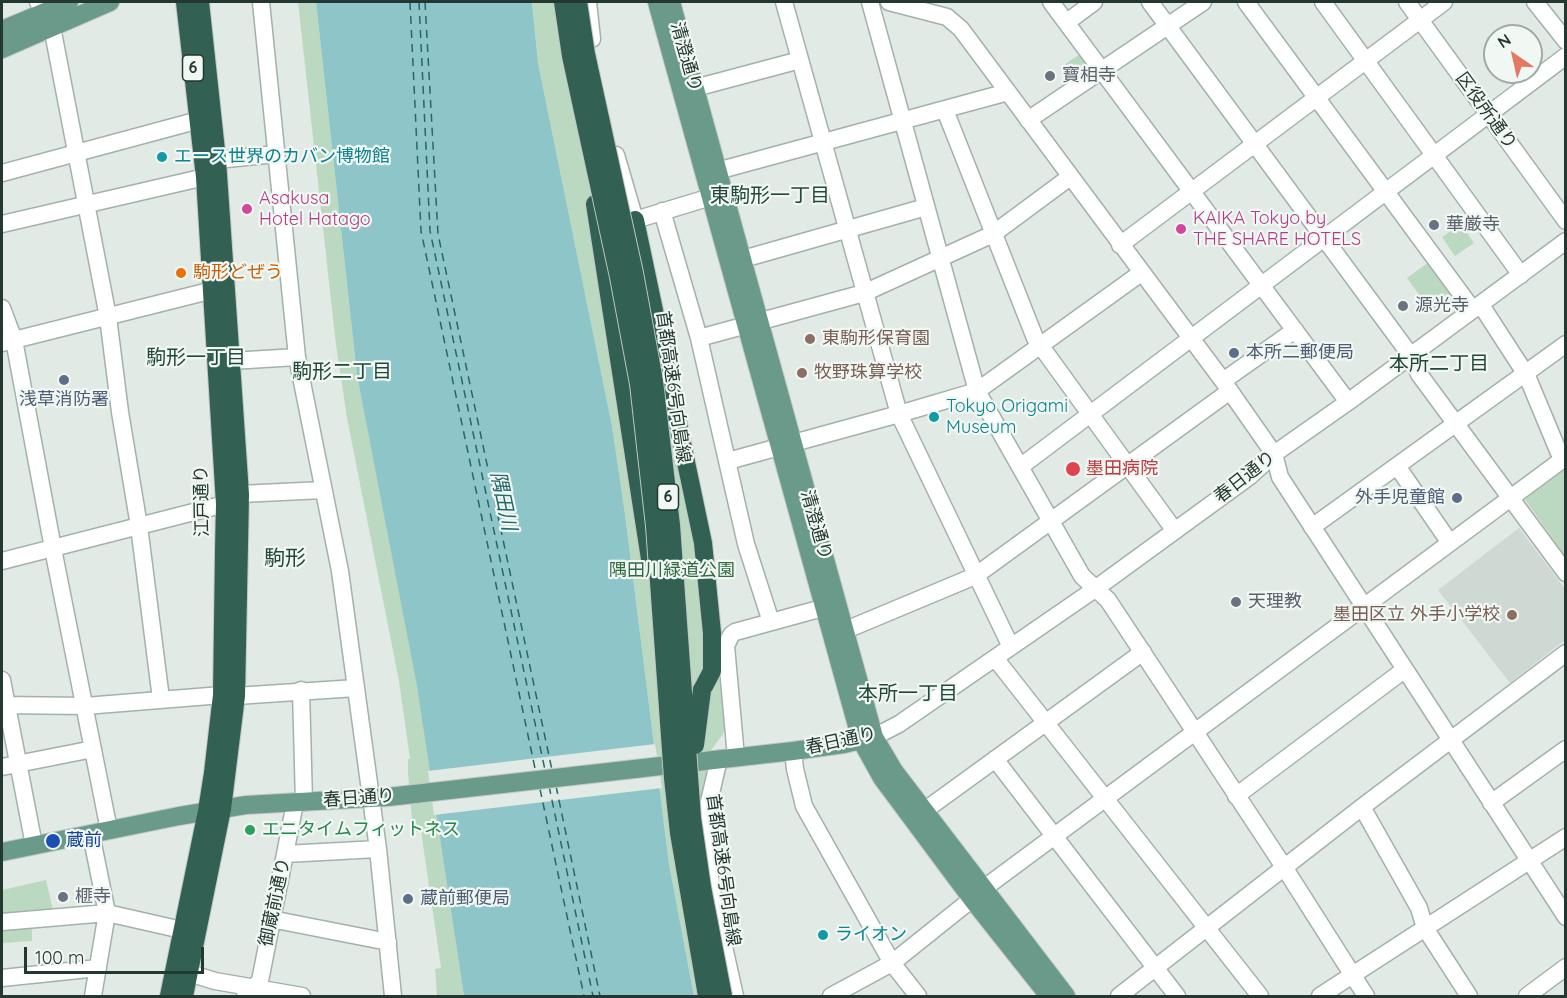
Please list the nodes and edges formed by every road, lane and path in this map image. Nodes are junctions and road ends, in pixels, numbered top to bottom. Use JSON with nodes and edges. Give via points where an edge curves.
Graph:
{"nodes":[{"id":1,"x":69,"y":2,"type":"edge"},
{"id":2,"x":110,"y":2,"type":"edge"},
{"id":3,"x":200,"y":2,"type":"edge"},
{"id":4,"x":261,"y":2,"type":"edge"},
{"id":5,"x":563,"y":2,"type":"edge"},
{"id":6,"x":578,"y":2,"type":"edge"},
{"id":7,"x":588,"y":2,"type":"edge"},
{"id":8,"x":657,"y":2,"type":"edge"},
{"id":9,"x":671,"y":2,"type":"edge"},
{"id":10,"x":784,"y":2,"type":"edge"},
{"id":11,"x":870,"y":2,"type":"edge"},
{"id":12,"x":889,"y":2,"type":"edge"},
{"id":13,"x":1051,"y":2,"type":"edge"},
{"id":14,"x":1094,"y":2,"type":"edge"},
{"id":15,"x":1150,"y":2,"type":"edge"},
{"id":16,"x":1203,"y":2,"type":"edge"},
{"id":17,"x":1246,"y":2,"type":"edge"},
{"id":18,"x":1323,"y":2,"type":"edge"},
{"id":19,"x":1407,"y":2,"type":"edge"},
{"id":20,"x":1443,"y":2,"type":"edge"},
{"id":21,"x":1535,"y":2,"type":"edge"},
{"id":22,"x":184,"y":6,"type":"edge"},
{"id":23,"x":937,"y":7,"type":"edge"},
{"id":24,"x":45,"y":13,"type":"edge"},
{"id":25,"x":1420,"y":19,"type":"junction"},
{"id":26,"x":1067,"y":22,"type":"junction"},
{"id":27,"x":1168,"y":26,"type":"junction"},
{"id":28,"x":2,"y":30,"type":"edge"},
{"id":29,"x":1566,"y":41,"type":"edge"},
{"id":30,"x":592,"y":47,"type":"junction"},
{"id":31,"x":2,"y":49,"type":"edge"},
{"id":32,"x":1566,"y":56,"type":"edge"},
{"id":33,"x":800,"y":60,"type":"junction"},
{"id":34,"x":1365,"y":60,"type":"junction"},
{"id":35,"x":1102,"y":69,"type":"junction"},
{"id":36,"x":695,"y":88,"type":"junction"},
{"id":37,"x":1008,"y":92,"type":"junction"},
{"id":38,"x":1316,"y":96,"type":"junction"},
{"id":39,"x":945,"y":110,"type":"junction"},
{"id":40,"x":1488,"y":115,"type":"junction"},
{"id":41,"x":199,"y":120,"type":"junction"},
{"id":42,"x":1028,"y":120,"type":"junction"},
{"id":43,"x":902,"y":121,"type":"junction"},
{"id":44,"x":823,"y":144,"type":"junction"},
{"id":45,"x":1255,"y":144,"type":"junction"},
{"id":46,"x":78,"y":153,"type":"junction"},
{"id":47,"x":276,"y":154,"type":"junction"},
{"id":48,"x":1435,"y":155,"type":"junction"},
{"id":49,"x":217,"y":160,"type":"junction"},
{"id":50,"x":712,"y":172,"type":"junction"},
{"id":51,"x":2,"y":173,"type":"edge"},
{"id":52,"x":205,"y":177,"type":"junction"},
{"id":53,"x":1070,"y":177,"type":"junction"},
{"id":54,"x":1386,"y":191,"type":"junction"},
{"id":55,"x":1191,"y":192,"type":"junction"},
{"id":56,"x":718,"y":195,"type":"junction"},
{"id":57,"x":88,"y":205,"type":"junction"},
{"id":58,"x":926,"y":207,"type":"junction"},
{"id":59,"x":662,"y":212,"type":"junction"},
{"id":60,"x":635,"y":219,"type":"junction"},
{"id":61,"x":1566,"y":221,"type":"edge"},
{"id":62,"x":2,"y":224,"type":"edge"},
{"id":63,"x":847,"y":230,"type":"junction"},
{"id":64,"x":993,"y":234,"type":"junction"},
{"id":65,"x":1324,"y":238,"type":"junction"},
{"id":66,"x":1566,"y":242,"type":"edge"},
{"id":67,"x":1120,"y":245,"type":"junction"},
{"id":68,"x":940,"y":258,"type":"junction"},
{"id":69,"x":743,"y":259,"type":"junction"},
{"id":70,"x":1141,"y":273,"type":"junction"},
{"id":71,"x":1521,"y":275,"type":"junction"},
{"id":72,"x":1262,"y":285,"type":"junction"},
{"id":73,"x":220,"y":289,"type":"junction"},
{"id":74,"x":864,"y":293,"type":"junction"},
{"id":75,"x":1477,"y":307,"type":"junction"},
{"id":76,"x":2,"y":308,"type":"edge"},
{"id":77,"x":108,"y":317,"type":"junction"},
{"id":78,"x":753,"y":324,"type":"junction"},
{"id":79,"x":1295,"y":330,"type":"junction"},
{"id":80,"x":699,"y":338,"type":"junction"},
{"id":81,"x":1190,"y":339,"type":"junction"},
{"id":82,"x":8,"y":341,"type":"edge"},
{"id":83,"x":1566,"y":344,"type":"edge"},
{"id":84,"x":1040,"y":347,"type":"junction"},
{"id":85,"x":1411,"y":356,"type":"junction"},
{"id":86,"x":297,"y":357,"type":"junction"},
{"id":87,"x":231,"y":361,"type":"junction"},
{"id":88,"x":1525,"y":374,"type":"junction"},
{"id":89,"x":1226,"y":386,"type":"junction"},
{"id":90,"x":977,"y":391,"type":"junction"},
{"id":91,"x":1348,"y":402,"type":"junction"},
{"id":92,"x":899,"y":414,"type":"junction"},
{"id":93,"x":1090,"y":415,"type":"junction"},
{"id":94,"x":1457,"y":423,"type":"junction"},
{"id":95,"x":787,"y":446,"type":"junction"},
{"id":96,"x":1274,"y":454,"type":"junction"},
{"id":97,"x":1564,"y":458,"type":"edge"},
{"id":98,"x":728,"y":461,"type":"junction"},
{"id":99,"x":1126,"y":465,"type":"junction"},
{"id":100,"x":1396,"y":466,"type":"junction"},
{"id":101,"x":1020,"y":467,"type":"junction"},
{"id":102,"x":323,"y":490,"type":"junction"},
{"id":103,"x":1510,"y":498,"type":"junction"},
{"id":104,"x":233,"y":499,"type":"junction"},
{"id":105,"x":1050,"y":522,"type":"junction"},
{"id":106,"x":140,"y":526,"type":"junction"},
{"id":107,"x":1312,"y":527,"type":"junction"},
{"id":108,"x":1175,"y":531,"type":"junction"},
{"id":109,"x":1450,"y":543,"type":"junction"},
{"id":110,"x":53,"y":549,"type":"junction"},
{"id":111,"x":2,"y":561,"type":"edge"},
{"id":112,"x":1566,"y":573,"type":"edge"},
{"id":113,"x":975,"y":576,"type":"junction"},
{"id":114,"x":1095,"y":589,"type":"junction"},
{"id":115,"x":831,"y":605,"type":"junction"},
{"id":116,"x":1364,"y":607,"type":"junction"},
{"id":117,"x":771,"y":622,"type":"junction"},
{"id":118,"x":846,"y":630,"type":"junction"},
{"id":119,"x":664,"y":647,"type":"junction"},
{"id":120,"x":1011,"y":647,"type":"junction"},
{"id":121,"x":1143,"y":652,"type":"junction"},
{"id":122,"x":1566,"y":653,"type":"edge"},
{"id":123,"x":995,"y":658,"type":"junction"},
{"id":124,"x":1404,"y":670,"type":"junction"},
{"id":125,"x":2,"y":680,"type":"edge"},
{"id":126,"x":356,"y":688,"type":"junction"},
{"id":127,"x":301,"y":690,"type":"junction"},
{"id":128,"x":229,"y":695,"type":"junction"},
{"id":129,"x":161,"y":699,"type":"junction"},
{"id":130,"x":4,"y":705,"type":"edge"},
{"id":131,"x":85,"y":706,"type":"junction"},
{"id":132,"x":1045,"y":723,"type":"junction"},
{"id":133,"x":1195,"y":733,"type":"junction"},
{"id":134,"x":868,"y":739,"type":"junction"},
{"id":135,"x":1451,"y":740,"type":"junction"},
{"id":136,"x":93,"y":749,"type":"junction"},
{"id":137,"x":1566,"y":749,"type":"edge"},
{"id":138,"x":793,"y":751,"type":"junction"},
{"id":139,"x":727,"y":758,"type":"junction"},
{"id":140,"x":995,"y":759,"type":"junction"},
{"id":141,"x":10,"y":766,"type":"edge"},
{"id":142,"x":1236,"y":795,"type":"junction"},
{"id":143,"x":371,"y":799,"type":"junction"},
{"id":144,"x":1105,"y":799,"type":"junction"},
{"id":145,"x":300,"y":802,"type":"junction"},
{"id":146,"x":1491,"y":803,"type":"junction"},
{"id":147,"x":1362,"y":807,"type":"junction"},
{"id":148,"x":214,"y":810,"type":"junction"},
{"id":149,"x":924,"y":811,"type":"junction"},
{"id":150,"x":692,"y":818,"type":"junction"},
{"id":151,"x":109,"y":830,"type":"junction"},
{"id":152,"x":91,"y":834,"type":"junction"},
{"id":153,"x":1054,"y":837,"type":"junction"},
{"id":154,"x":1566,"y":837,"type":"edge"},
{"id":155,"x":34,"y":845,"type":"junction"},
{"id":156,"x":378,"y":849,"type":"junction"},
{"id":157,"x":2,"y":852,"type":"edge"},
{"id":158,"x":285,"y":854,"type":"junction"},
{"id":159,"x":1529,"y":861,"type":"junction"},
{"id":160,"x":1284,"y":867,"type":"junction"},
{"id":161,"x":978,"y":894,"type":"junction"},
{"id":162,"x":107,"y":914,"type":"junction"},
{"id":163,"x":1566,"y":917,"type":"edge"},
{"id":164,"x":271,"y":919,"type":"junction"},
{"id":165,"x":2,"y":921,"type":"edge"},
{"id":166,"x":1207,"y":928,"type":"junction"},
{"id":167,"x":1425,"y":928,"type":"junction"},
{"id":168,"x":182,"y":930,"type":"junction"},
{"id":169,"x":388,"y":942,"type":"junction"},
{"id":170,"x":892,"y":963,"type":"junction"},
{"id":171,"x":1566,"y":967,"type":"edge"},
{"id":172,"x":98,"y":968,"type":"junction"},
{"id":173,"x":1155,"y":968,"type":"junction"},
{"id":174,"x":189,"y":973,"type":"junction"},
{"id":175,"x":1352,"y":975,"type":"junction"},
{"id":176,"x":2,"y":978,"type":"edge"},
{"id":177,"x":250,"y":992,"type":"edge"},
{"id":178,"x":93,"y":996,"type":"edge"},
{"id":179,"x":169,"y":996,"type":"edge"},
{"id":180,"x":184,"y":996,"type":"edge"},
{"id":181,"x":302,"y":996,"type":"edge"},
{"id":182,"x":393,"y":996,"type":"edge"},
{"id":183,"x":707,"y":996,"type":"edge"},
{"id":184,"x":723,"y":996,"type":"edge"},
{"id":185,"x":735,"y":996,"type":"edge"},
{"id":186,"x":831,"y":996,"type":"edge"},
{"id":187,"x":918,"y":996,"type":"edge"},
{"id":188,"x":1049,"y":996,"type":"edge"},
{"id":189,"x":1066,"y":996,"type":"edge"},
{"id":190,"x":1119,"y":996,"type":"edge"},
{"id":191,"x":1176,"y":996,"type":"edge"},
{"id":192,"x":1260,"y":996,"type":"edge"},
{"id":193,"x":1320,"y":996,"type":"edge"},
{"id":194,"x":1366,"y":996,"type":"edge"},
{"id":195,"x":1469,"y":996,"type":"edge"},
{"id":196,"x":1527,"y":996,"type":"edge"}],
"edges":[{"from":1,"to":24,"type":"main road"},
{"from":2,"to":24,"type":"main road"},
{"from":3,"to":49,"type":"highway","name":"江戸通り","number":"6"},
{"from":4,"to":47,"type":"street"},
{"from":5,"to":119,"type":"highway","name":"首都高速6号向島線","number":"6","bridge":true,"via":[[634,350],[655,526]]},
{"from":6,"to":150,"type":"highway","name":"首都高速6号向島線","number":"6","bridge":true,"via":[[654,381],[671,525]]},
{"from":7,"to":30,"type":"street"},
{"from":8,"to":50,"type":"main road","name":"清澄通り"},
{"from":9,"to":36,"type":"main road","name":"清澄通り"},
{"from":10,"to":33,"type":"street"},
{"from":11,"to":43,"type":"street"},
{"from":12,"to":23,"type":"street"},
{"from":13,"to":26,"type":"street"},
{"from":14,"to":26,"type":"street"},
{"from":15,"to":27,"type":"street"},
{"from":16,"to":27,"type":"street"},
{"from":17,"to":38,"type":"street"},
{"from":18,"to":34,"type":"street"},
{"from":19,"to":25,"type":"street","name":"区役所通り"},
{"from":20,"to":25,"type":"street"},
{"from":21,"to":29,"type":"street"},
{"from":22,"to":41,"type":"highway","name":"江戸通り","number":"6"},
{"from":23,"to":37,"type":"street","via":[[961,29]]},
{"from":24,"to":28,"type":"main road"},
{"from":24,"to":31,"type":"main road"},
{"from":24,"to":46,"type":"street"},
{"from":25,"to":34,"type":"street"},
{"from":25,"to":40,"type":"street","name":"区役所通り"},
{"from":26,"to":35,"type":"street"},
{"from":27,"to":35,"type":"street"},
{"from":27,"to":45,"type":"street"},
{"from":30,"to":60,"type":"street","via":[[601,100]]},
{"from":30,"to":119,"type":"highway","bridge":true,"via":[[584,135]]},
{"from":32,"to":40,"type":"street"},
{"from":33,"to":36,"type":"street"},
{"from":33,"to":44,"type":"street"},
{"from":34,"to":38,"type":"street"},
{"from":34,"to":48,"type":"street"},
{"from":35,"to":42,"type":"street"},
{"from":35,"to":55,"type":"street"},
{"from":36,"to":50,"type":"main road","name":"清澄通り"},
{"from":37,"to":39,"type":"street"},
{"from":37,"to":42,"type":"street"},
{"from":38,"to":45,"type":"street"},
{"from":38,"to":54,"type":"street"},
{"from":39,"to":43,"type":"street"},
{"from":39,"to":64,"type":"street"},
{"from":40,"to":48,"type":"street"},
{"from":40,"to":61,"type":"street","name":"区役所通り"},
{"from":41,"to":46,"type":"street"},
{"from":41,"to":52,"type":"highway","name":"江戸通り","number":"6"},
{"from":42,"to":53,"type":"street"},
{"from":43,"to":44,"type":"street"},
{"from":43,"to":58,"type":"street"},
{"from":44,"to":50,"type":"street"},
{"from":44,"to":63,"type":"street"},
{"from":45,"to":55,"type":"street"},
{"from":45,"to":65,"type":"street"},
{"from":46,"to":51,"type":"street"},
{"from":46,"to":57,"type":"street"},
{"from":47,"to":49,"type":"street"},
{"from":47,"to":86,"type":"street"},
{"from":48,"to":54,"type":"street"},
{"from":48,"to":71,"type":"street"},
{"from":49,"to":73,"type":"highway","name":"江戸通り","number":"6"},
{"from":50,"to":56,"type":"main road","name":"清澄通り"},
{"from":52,"to":57,"type":"street"},
{"from":52,"to":73,"type":"highway","name":"江戸通り","number":"6"},
{"from":53,"to":64,"type":"street"},
{"from":53,"to":67,"type":"street"},
{"from":54,"to":65,"type":"street"},
{"from":54,"to":75,"type":"street"},
{"from":55,"to":67,"type":"street"},
{"from":55,"to":72,"type":"street"},
{"from":56,"to":59,"type":"street"},
{"from":56,"to":69,"type":"main road","name":"清澄通り"},
{"from":56,"to":78,"type":"main road","name":"清澄通り"},
{"from":57,"to":62,"type":"street"},
{"from":57,"to":77,"type":"street"},
{"from":58,"to":63,"type":"street"},
{"from":58,"to":68,"type":"street"},
{"from":59,"to":60,"type":"street"},
{"from":59,"to":80,"type":"street"},
{"from":60,"to":150,"type":"highway","number":"6","bridge":true,"via":[[703,543],[712,633],[712,671],[702,690],[693,760]]},
{"from":63,"to":69,"type":"street"},
{"from":63,"to":74,"type":"street"},
{"from":64,"to":68,"type":"street"},
{"from":64,"to":84,"type":"street"},
{"from":65,"to":72,"type":"street"},
{"from":65,"to":85,"type":"street"},
{"from":66,"to":71,"type":"street","name":"春日通り"},
{"from":67,"to":70,"type":"street"},
{"from":68,"to":74,"type":"street"},
{"from":68,"to":90,"type":"street"},
{"from":69,"to":78,"type":"main road","name":"清澄通り"},
{"from":70,"to":81,"type":"street"},
{"from":70,"to":84,"type":"street"},
{"from":71,"to":75,"type":"street","name":"春日通り"},
{"from":72,"to":79,"type":"street"},
{"from":72,"to":81,"type":"street"},
{"from":73,"to":77,"type":"street"},
{"from":73,"to":87,"type":"highway","name":"江戸通り","number":"6"},
{"from":73,"to":104,"type":"highway","name":"江戸通り","number":"6"},
{"from":74,"to":78,"type":"street"},
{"from":74,"to":92,"type":"street"},
{"from":75,"to":85,"type":"street","name":"春日通り"},
{"from":75,"to":88,"type":"street"},
{"from":76,"to":82,"type":"street"},
{"from":77,"to":82,"type":"street"},
{"from":77,"to":106,"type":"street"},
{"from":78,"to":80,"type":"street"},
{"from":78,"to":95,"type":"main road","name":"清澄通り"},
{"from":79,"to":89,"type":"street"},
{"from":79,"to":91,"type":"street"},
{"from":80,"to":98,"type":"street"},
{"from":81,"to":89,"type":"street"},
{"from":81,"to":93,"type":"street"},
{"from":82,"to":110,"type":"street"},
{"from":83,"to":88,"type":"street"},
{"from":84,"to":90,"type":"street"},
{"from":84,"to":93,"type":"street"},
{"from":85,"to":91,"type":"street","name":"春日通り"},
{"from":85,"to":94,"type":"street","via":[[1419,374]]},
{"from":86,"to":87,"type":"street"},
{"from":86,"to":102,"type":"street"},
{"from":87,"to":104,"type":"highway","name":"江戸通り","number":"6"},
{"from":88,"to":94,"type":"street"},
{"from":88,"to":97,"type":"street"},
{"from":89,"to":96,"type":"street"},
{"from":89,"to":99,"type":"street"},
{"from":90,"to":92,"type":"street"},
{"from":90,"to":101,"type":"street"},
{"from":91,"to":96,"type":"street","name":"春日通り"},
{"from":92,"to":95,"type":"street"},
{"from":92,"to":113,"type":"street"},
{"from":93,"to":99,"type":"street"},
{"from":93,"to":101,"type":"street"},
{"from":94,"to":100,"type":"street"},
{"from":94,"to":103,"type":"street"},
{"from":95,"to":98,"type":"street"},
{"from":95,"to":115,"type":"main road","name":"清澄通り"},
{"from":96,"to":107,"type":"street","via":[[1278,474]]},
{"from":96,"to":108,"type":"street","name":"春日通り"},
{"from":97,"to":103,"type":"street"},
{"from":98,"to":117,"type":"street","via":[[746,544]]},
{"from":99,"to":105,"type":"street"},
{"from":99,"to":108,"type":"street"},
{"from":100,"to":107,"type":"street"},
{"from":100,"to":109,"type":"street"},
{"from":101,"to":105,"type":"street"},
{"from":102,"to":104,"type":"street"},
{"from":102,"to":126,"type":"street","via":[[340,571]]},
{"from":103,"to":109,"type":"street"},
{"from":103,"to":112,"type":"street"},
{"from":104,"to":106,"type":"street"},
{"from":104,"to":128,"type":"highway","name":"江戸通り","number":"6"},
{"from":105,"to":113,"type":"street"},
{"from":105,"to":114,"type":"street","via":[[1082,576]]},
{"from":106,"to":110,"type":"street"},
{"from":106,"to":129,"type":"street"},
{"from":107,"to":116,"type":"street"},
{"from":108,"to":114,"type":"street","name":"春日通り"},
{"from":109,"to":116,"type":"street"},
{"from":110,"to":111,"type":"street"},
{"from":110,"to":131,"type":"street"},
{"from":113,"to":118,"type":"street"},
{"from":113,"to":120,"type":"street"},
{"from":114,"to":120,"type":"street","name":"春日通り"},
{"from":114,"to":121,"type":"street","via":[[1108,600]]},
{"from":115,"to":117,"type":"street"},
{"from":115,"to":118,"type":"main road","name":"清澄通り"},
{"from":115,"to":134,"type":"main road","name":"清澄通り"},
{"from":116,"to":124,"type":"street"},
{"from":116,"to":133,"type":"street"},
{"from":117,"to":139,"type":"street","via":[[735,632],[727,641]]},
{"from":118,"to":134,"type":"main road","name":"清澄通り"},
{"from":119,"to":183,"type":"highway","name":"首都高速6号向島線","number":"6","bridge":true,"via":[[678,833]]},
{"from":120,"to":123,"type":"street","name":"春日通り"},
{"from":121,"to":132,"type":"street"},
{"from":121,"to":133,"type":"street"},
{"from":122,"to":135,"type":"street"},
{"from":123,"to":132,"type":"street"},
{"from":123,"to":134,"type":"street","name":"春日通り","via":[[899,724]]},
{"from":124,"to":135,"type":"street"},
{"from":124,"to":142,"type":"street"},
{"from":125,"to":130,"type":"street"},
{"from":126,"to":127,"type":"street"},
{"from":126,"to":143,"type":"street"},
{"from":127,"to":128,"type":"street"},
{"from":127,"to":145,"type":"street","name":"御蔵前通り"},
{"from":128,"to":129,"type":"street"},
{"from":128,"to":148,"type":"highway","name":"江戸通り","number":"6"},
{"from":129,"to":131,"type":"street"},
{"from":130,"to":131,"type":"street"},
{"from":130,"to":141,"type":"street"},
{"from":131,"to":136,"type":"street"},
{"from":132,"to":140,"type":"street"},
{"from":132,"to":144,"type":"street"},
{"from":133,"to":142,"type":"street"},
{"from":133,"to":144,"type":"street"},
{"from":134,"to":138,"type":"main road","name":"春日通り"},
{"from":134,"to":149,"type":"main road","name":"清澄通り"},
{"from":134,"to":161,"type":"main road","name":"清澄通り","via":[[882,778]]},
{"from":135,"to":146,"type":"street"},
{"from":135,"to":147,"type":"street"},
{"from":136,"to":141,"type":"street"},
{"from":136,"to":151,"type":"street"},
{"from":137,"to":146,"type":"street"},
{"from":138,"to":139,"type":"main road","name":"春日通り"},
{"from":138,"to":170,"type":"street","via":[[804,807]]},
{"from":139,"to":143,"type":"main road","name":"春日通り","bridge":true},
{"from":139,"to":185,"type":"street","via":[[708,806],[705,845]]},
{"from":140,"to":149,"type":"street"},
{"from":140,"to":153,"type":"street"},
{"from":141,"to":155,"type":"street"},
{"from":142,"to":160,"type":"street"},
{"from":143,"to":145,"type":"main road","name":"春日通り"},
{"from":143,"to":156,"type":"street"},
{"from":144,"to":153,"type":"street"},
{"from":144,"to":166,"type":"street"},
{"from":145,"to":148,"type":"main road","name":"春日通り"},
{"from":145,"to":158,"type":"street","name":"御蔵前通り"},
{"from":146,"to":159,"type":"street"},
{"from":147,"to":160,"type":"street"},
{"from":147,"to":167,"type":"street","via":[[1419,908]]},
{"from":148,"to":151,"type":"main road","name":"春日通り"},
{"from":148,"to":168,"type":"highway","name":"江戸通り","number":"6"},
{"from":148,"to":174,"type":"highway","name":"江戸通り","number":"6"},
{"from":149,"to":161,"type":"main road","name":"清澄通り"},
{"from":150,"to":184,"type":"highway","name":"首都高速6号向島線","number":"6","bridge":true},
{"from":151,"to":152,"type":"main road","name":"春日通り"},
{"from":152,"to":155,"type":"main road","name":"春日通り"},
{"from":152,"to":162,"type":"street"},
{"from":153,"to":161,"type":"street"},
{"from":153,"to":173,"type":"street"},
{"from":154,"to":159,"type":"street"},
{"from":155,"to":157,"type":"main road","name":"春日通り"},
{"from":156,"to":158,"type":"street"},
{"from":156,"to":169,"type":"street"},
{"from":158,"to":164,"type":"street","name":"御蔵前通り"},
{"from":159,"to":163,"type":"street"},
{"from":159,"to":167,"type":"street"},
{"from":160,"to":166,"type":"street"},
{"from":160,"to":175,"type":"street"},
{"from":161,"to":170,"type":"street"},
{"from":161,"to":188,"type":"main road","name":"清澄通り"},
{"from":161,"to":189,"type":"main road","name":"清澄通り"},
{"from":162,"to":165,"type":"street"},
{"from":162,"to":168,"type":"street"},
{"from":162,"to":172,"type":"street"},
{"from":164,"to":169,"type":"street"},
{"from":164,"to":177,"type":"street","name":"御蔵前通り","via":[[260,981]]},
{"from":166,"to":173,"type":"street"},
{"from":166,"to":192,"type":"street"},
{"from":167,"to":175,"type":"street"},
{"from":167,"to":195,"type":"street"},
{"from":168,"to":179,"type":"highway","name":"江戸通り","number":"6"},
{"from":169,"to":182,"type":"street"},
{"from":170,"to":186,"type":"street"},
{"from":170,"to":187,"type":"street"},
{"from":171,"to":196,"type":"street"},
{"from":172,"to":176,"type":"street"},
{"from":172,"to":178,"type":"street"},
{"from":173,"to":190,"type":"street"},
{"from":173,"to":191,"type":"street"},
{"from":174,"to":177,"type":"street"},
{"from":174,"to":180,"type":"highway","name":"江戸通り","number":"6"},
{"from":175,"to":193,"type":"street"},
{"from":175,"to":194,"type":"street"},
{"from":177,"to":181,"type":"street"}]}
